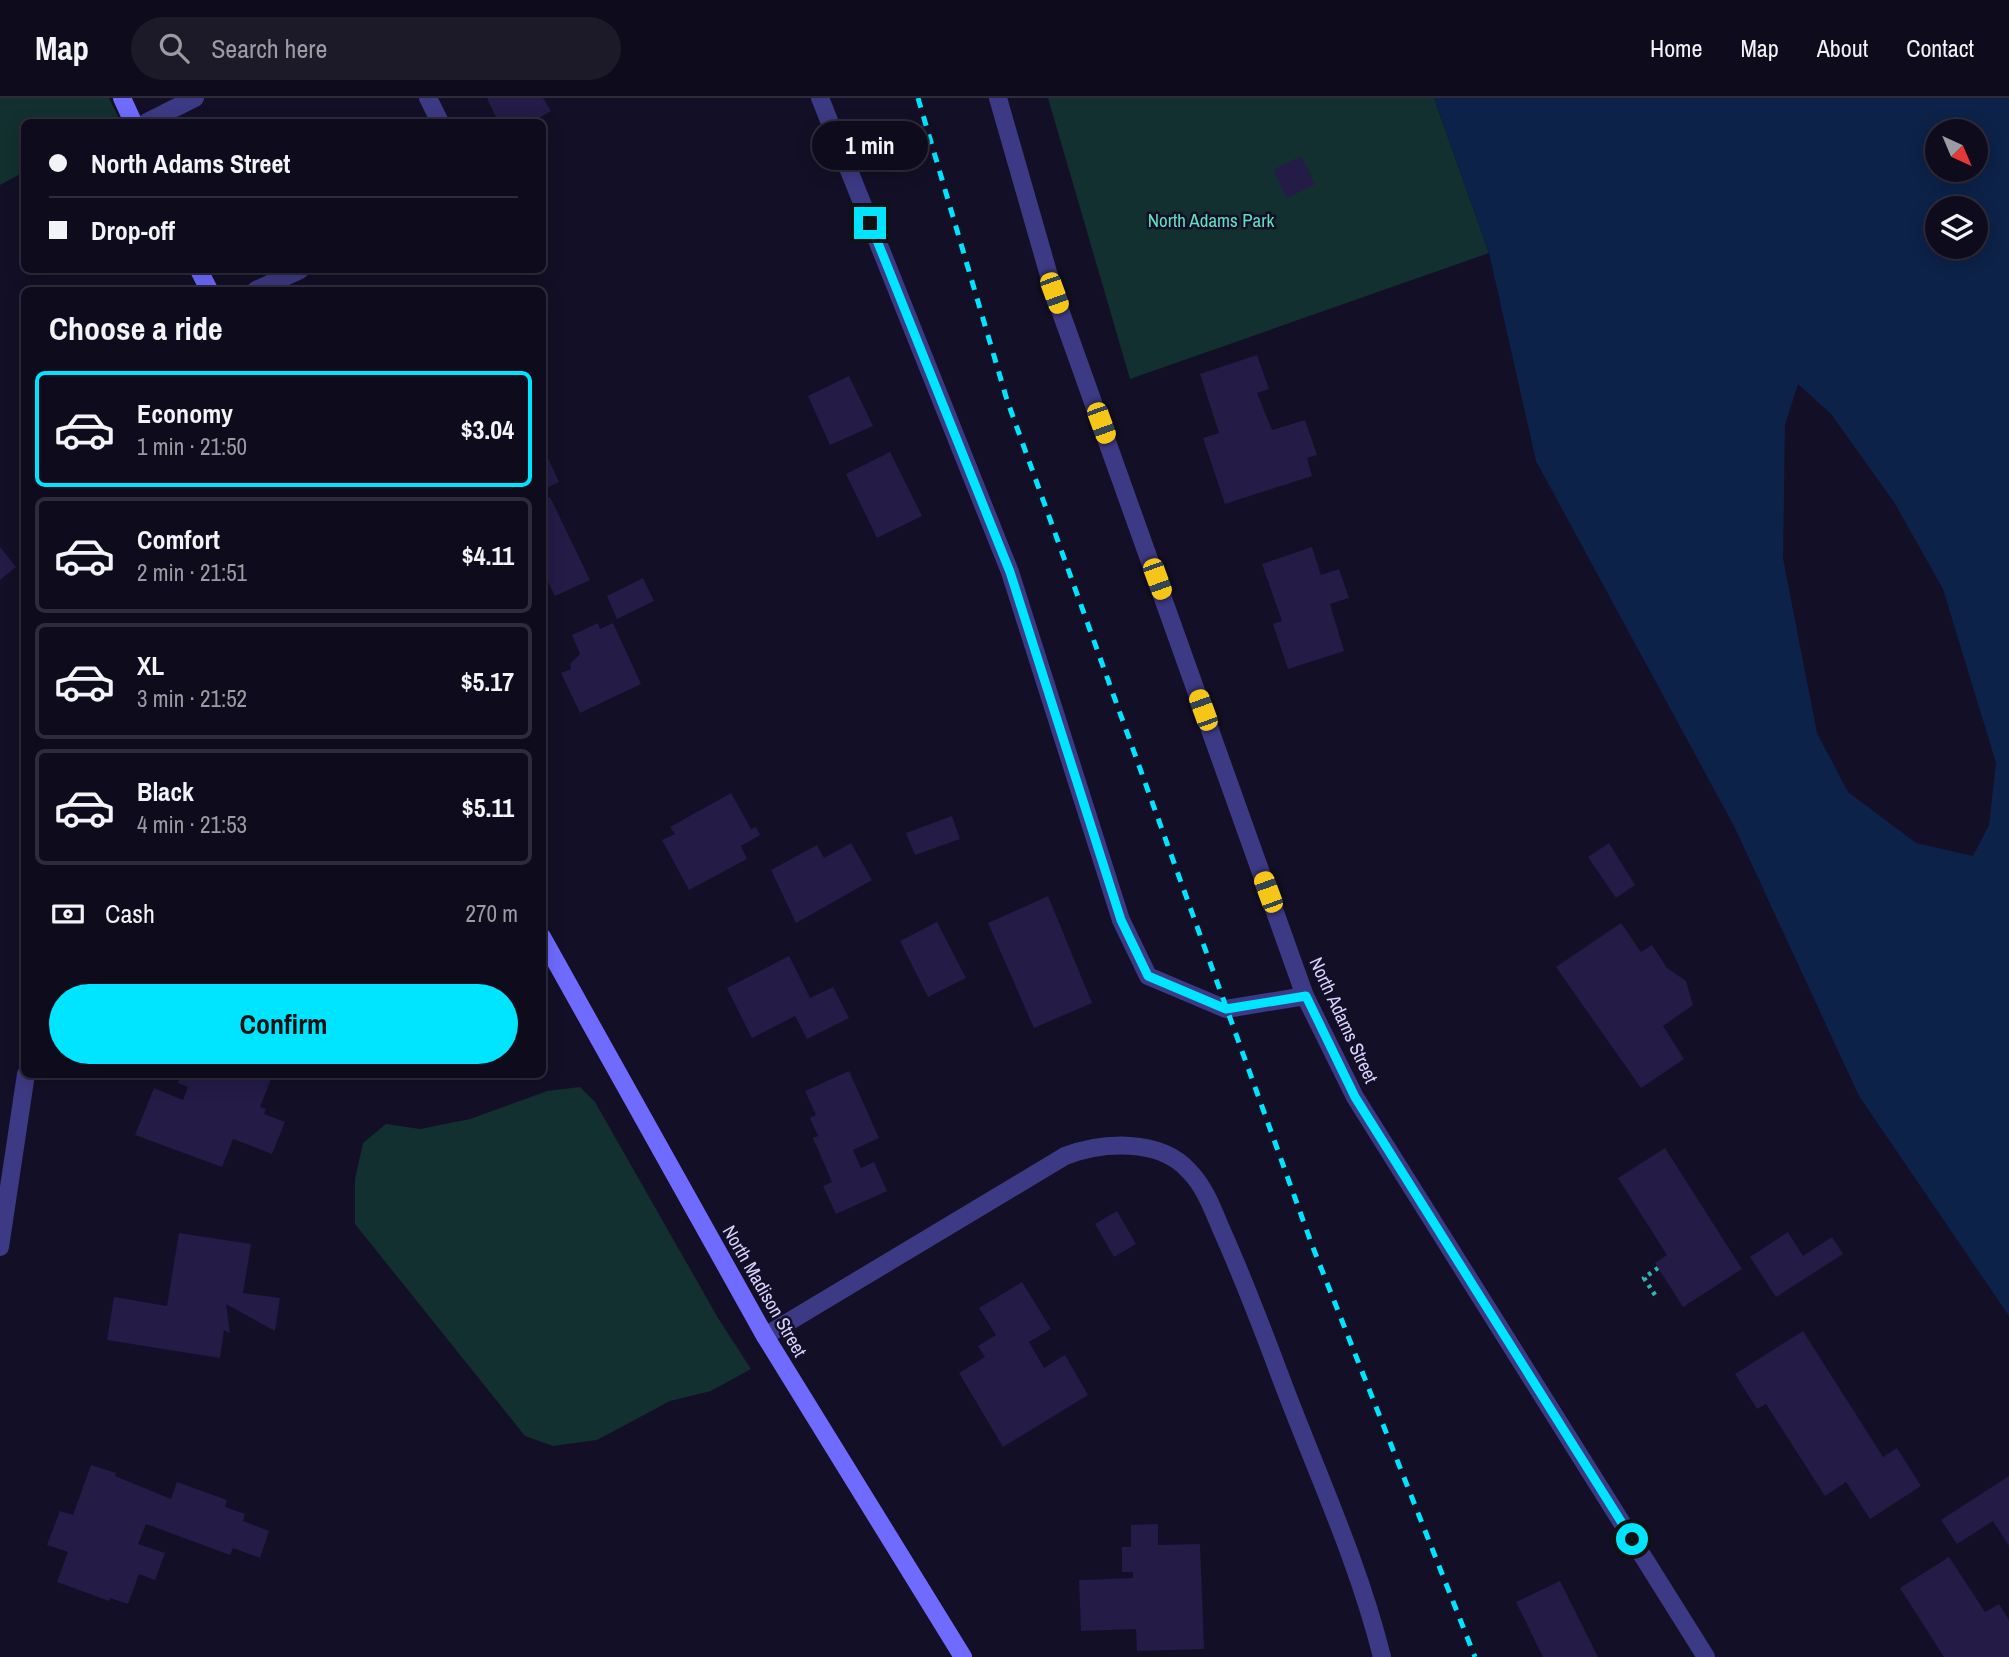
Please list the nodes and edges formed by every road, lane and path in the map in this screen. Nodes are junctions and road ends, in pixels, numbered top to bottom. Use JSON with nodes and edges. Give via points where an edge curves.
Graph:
{"nodes":[{"id":1,"x":122,"y":98,"type":"edge"},
{"id":2,"x":195,"y":98,"type":"edge"},
{"id":3,"x":428,"y":98,"type":"edge"},
{"id":4,"x":820,"y":98,"type":"edge"},
{"id":5,"x":998,"y":98,"type":"edge"},
{"id":6,"x":132,"y":119,"type":"edge"},
{"id":7,"x":153,"y":119,"type":"edge"},
{"id":8,"x":438,"y":119,"type":"edge"},
{"id":9,"x":293,"y":273,"type":"edge"},
{"id":10,"x":263,"y":287,"type":"edge"},
{"id":11,"x":546,"y":944,"type":"edge"},
{"id":12,"x":1306,"y":996,"type":"junction"},
{"id":13,"x":25,"y":1078,"type":"edge"},
{"id":14,"x":0,"y":1247,"type":"edge"},
{"id":15,"x":1658,"y":1268,"type":"dead end"},
{"id":16,"x":1655,"y":1295,"type":"dead end"},
{"id":17,"x":765,"y":1336,"type":"junction"},
{"id":18,"x":963,"y":1657,"type":"edge"},
{"id":19,"x":1382,"y":1657,"type":"edge"},
{"id":20,"x":1706,"y":1657,"type":"edge"}],
"edges":[{"from":1,"to":6,"type":"street"},
{"from":2,"to":7,"type":"street"},
{"from":3,"to":8,"type":"street"},
{"from":4,"to":12,"type":"street","via":[[1010,572],[1121,920],[1148,976],[1226,1009]]},
{"from":5,"to":12,"type":"street","name":"North Adams Street","via":[[1054,293]]},
{"from":9,"to":10,"type":"street"},
{"from":11,"to":17,"type":"street","name":"North Madison Street"},
{"from":12,"to":20,"type":"street","name":"North Adams Street","via":[[1355,1097]]},
{"from":13,"to":14,"type":"street"},
{"from":15,"to":16,"type":"path","via":[[1644,1278]]},
{"from":17,"to":18,"type":"street","name":"North Madison Street"},
{"from":17,"to":19,"type":"street","via":[[1065,1156],[1091,1146],[1147,1148],[1168,1154],[1189,1170],[1205,1192],[1244,1280],[1368,1598]]}]}
